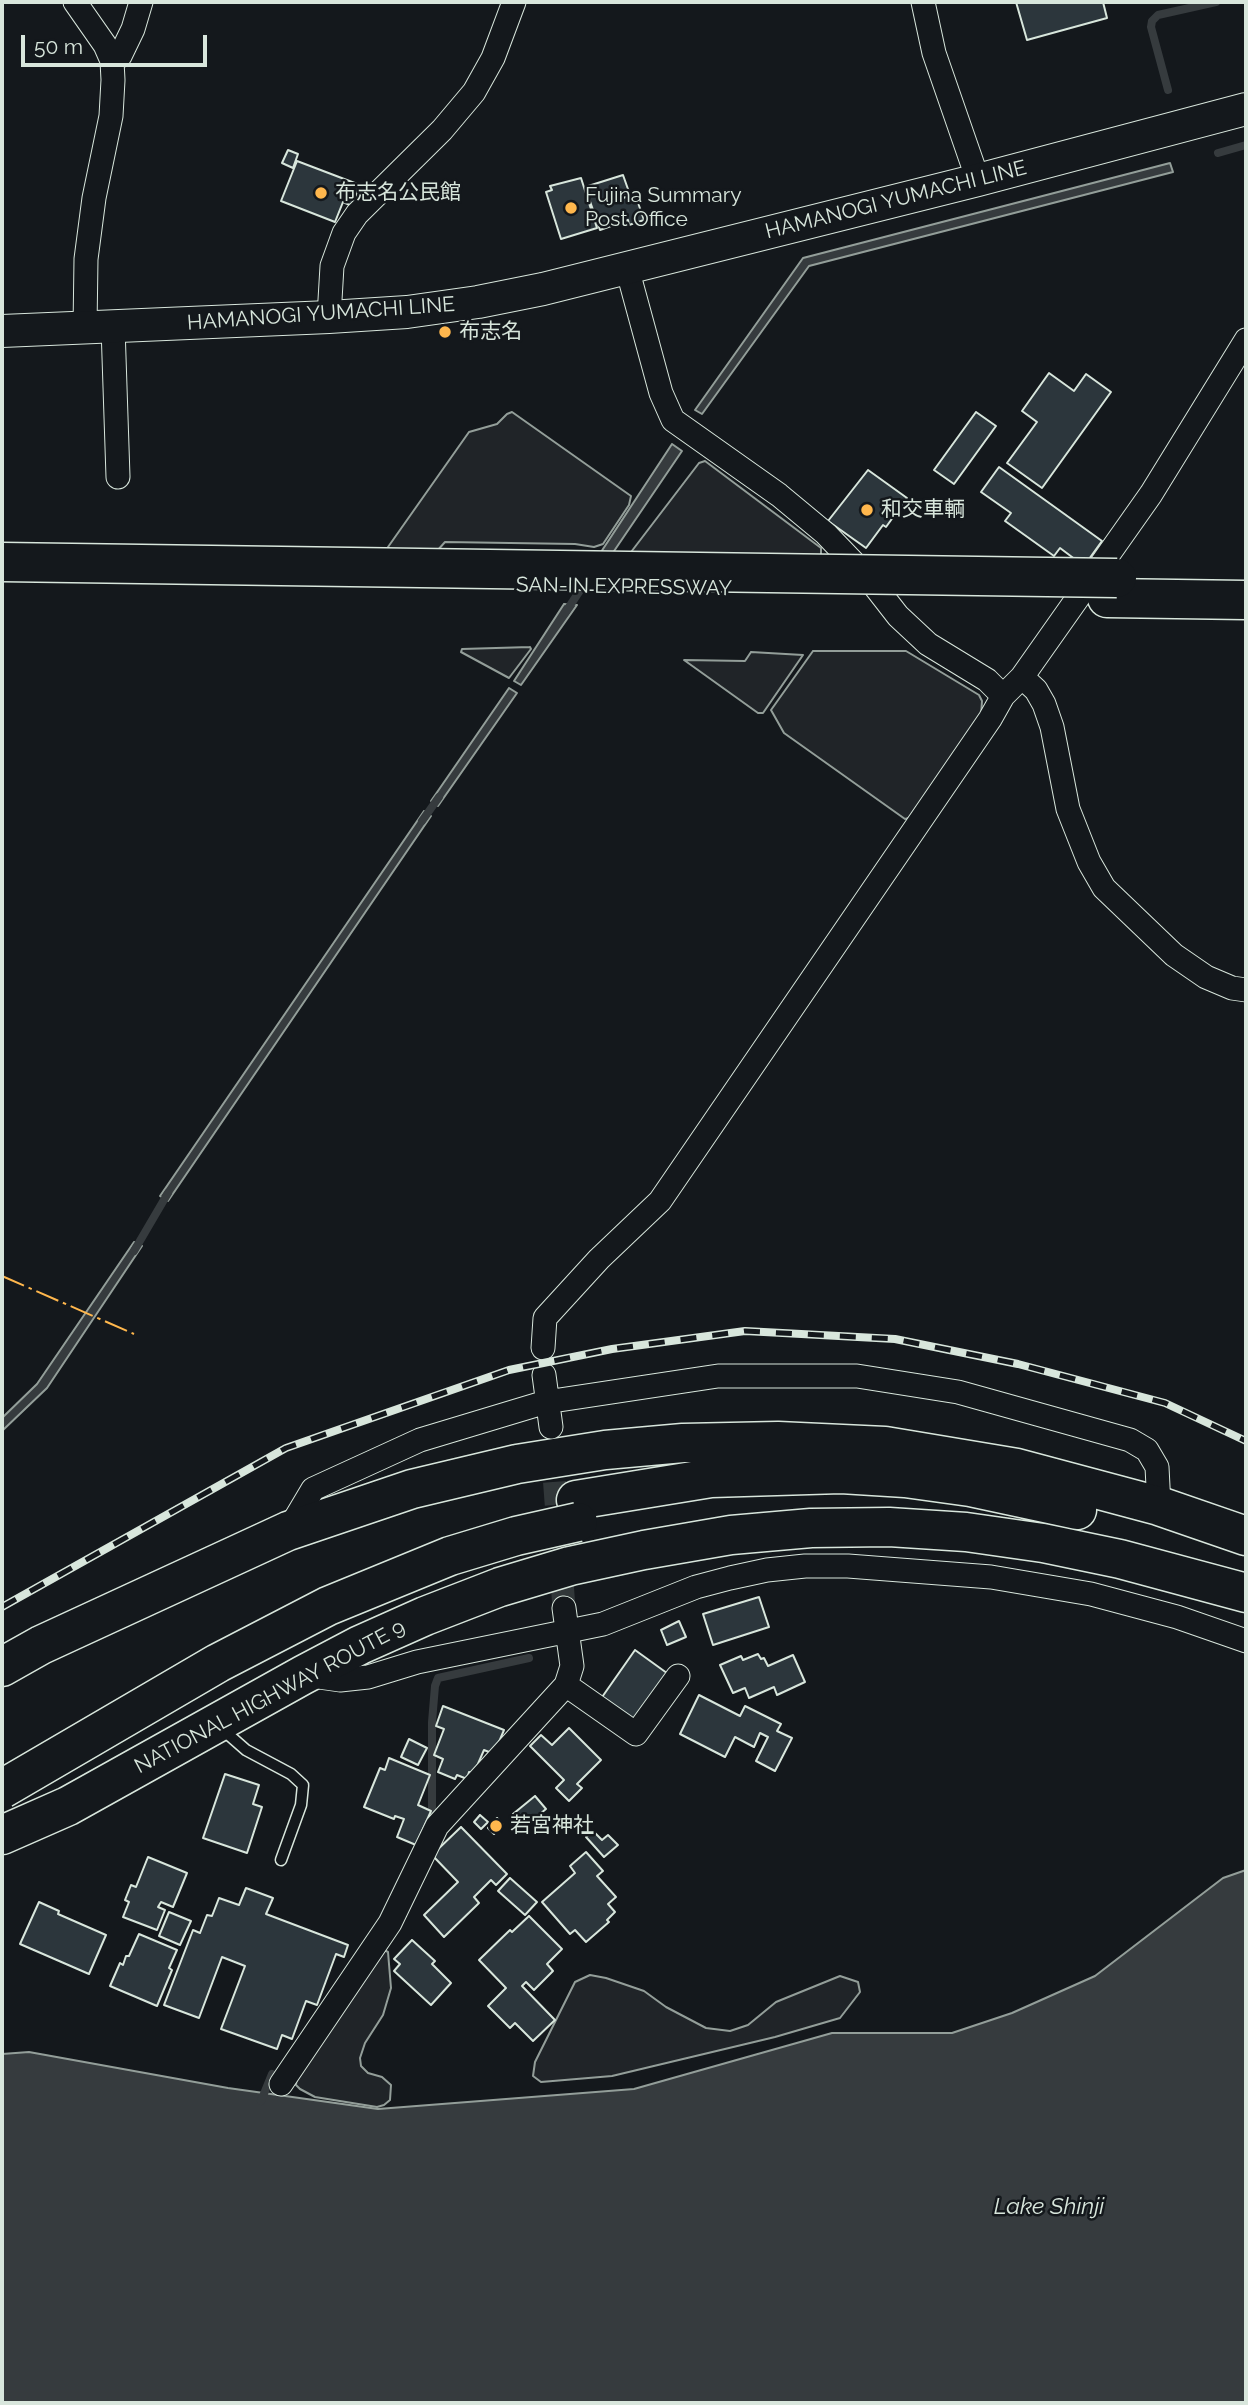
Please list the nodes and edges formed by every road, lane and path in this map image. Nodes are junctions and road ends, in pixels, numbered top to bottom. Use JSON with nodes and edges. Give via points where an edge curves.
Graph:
{"nodes":[{"id":1,"x":75,"y":2,"type":"edge"},
{"id":2,"x":141,"y":2,"type":"edge"},
{"id":3,"x":514,"y":2,"type":"edge"},
{"id":4,"x":923,"y":2,"type":"edge"},
{"id":5,"x":112,"y":61,"type":"junction"},
{"id":6,"x":1246,"y":109,"type":"edge"},
{"id":7,"x":978,"y":180,"type":"junction"},
{"id":8,"x":627,"y":268,"type":"junction"},
{"id":9,"x":329,"y":317,"type":"junction"},
{"id":10,"x":99,"y":327,"type":"junction"},
{"id":11,"x":2,"y":331,"type":"edge"},
{"id":12,"x":1246,"y":340,"type":"edge"},
{"id":13,"x":118,"y":477,"type":"dead end"},
{"id":14,"x":2,"y":562,"type":"edge"},
{"id":15,"x":1246,"y":576,"type":"edge"},
{"id":16,"x":2,"y":579,"type":"edge"},
{"id":17,"x":1112,"y":588,"type":"junction"},
{"id":18,"x":1246,"y":600,"type":"edge"},
{"id":19,"x":1022,"y":677,"type":"junction"},
{"id":20,"x":1003,"y":696,"type":"junction"},
{"id":21,"x":1246,"y":990,"type":"edge"},
{"id":22,"x":544,"y":1348,"type":"dead end"},
{"id":23,"x":544,"y":1375,"type":"dead end"},
{"id":24,"x":546,"y":1402,"type":"junction"},
{"id":25,"x":551,"y":1427,"type":"tunnel mouth"},
{"id":26,"x":1159,"y":1506,"type":"junction"},
{"id":27,"x":577,"y":1511,"type":"junction"},
{"id":28,"x":288,"y":1531,"type":"junction"},
{"id":29,"x":1246,"y":1536,"type":"edge"},
{"id":30,"x":1246,"y":1562,"type":"edge"},
{"id":31,"x":1246,"y":1584,"type":"edge"},
{"id":32,"x":1246,"y":1593,"type":"edge"},
{"id":33,"x":564,"y":1608,"type":"tunnel mouth"},
{"id":34,"x":568,"y":1633,"type":"junction"},
{"id":35,"x":1246,"y":1641,"type":"edge"},
{"id":36,"x":2,"y":1667,"type":"edge"},
{"id":37,"x":303,"y":1675,"type":"junction"},
{"id":38,"x":678,"y":1676,"type":"dead end"},
{"id":39,"x":566,"y":1685,"type":"junction"},
{"id":40,"x":215,"y":1723,"type":"junction"},
{"id":41,"x":2,"y":1764,"type":"edge"},
{"id":42,"x":2,"y":1789,"type":"edge"},
{"id":43,"x":2,"y":1835,"type":"edge"},
{"id":44,"x":281,"y":1860,"type":"dead end"},
{"id":45,"x":281,"y":2084,"type":"dead end"}],
"edges":[{"from":1,"to":5,"type":"street"},
{"from":2,"to":5,"type":"street","via":[[120,56]]},
{"from":3,"to":9,"type":"street","via":[[493,58],[474,92],[344,233],[332,266]]},
{"from":4,"to":7,"type":"street","via":[[934,53]]},
{"from":5,"to":10,"type":"street","via":[[111,116],[86,259]]},
{"from":6,"to":7,"type":"main road","name":"HAMANOGI YUMACHI LINE"},
{"from":7,"to":8,"type":"main road","name":"HAMANOGI YUMACHI LINE"},
{"from":8,"to":9,"type":"main road","name":"HAMANOGI YUMACHI LINE","via":[[478,302]]},
{"from":8,"to":20,"type":"street","via":[[661,393],[673,420],[826,534],[898,617],[928,644],[988,680]]},
{"from":9,"to":10,"type":"main road","name":"HAMANOGI YUMACHI LINE"},
{"from":10,"to":11,"type":"main road","name":"HAMANOGI YUMACHI LINE"},
{"from":10,"to":13,"type":"street"},
{"from":12,"to":19,"type":"street","via":[[1151,494]]},
{"from":14,"to":17,"type":"highway","name":"SAN-IN EXPRESSWAY","bridge":true},
{"from":15,"to":17,"type":"highway","name":"SAN-IN EXPRESSWAY"},
{"from":16,"to":17,"type":"highway","name":"SAN-IN EXPRESSWAY","via":[[788,589]]},
{"from":17,"to":18,"type":"highway","name":"SAN-IN EXPRESSWAY"},
{"from":19,"to":20,"type":"street"},
{"from":19,"to":21,"type":"street","via":[[1044,704],[1068,809],[1104,888],[1174,955],[1206,977]]},
{"from":20,"to":22,"type":"street","via":[[660,1201],[545,1318]]},
{"from":23,"to":24,"type":"street"},
{"from":24,"to":25,"type":"street"},
{"from":24,"to":26,"type":"street","via":[[718,1376],[857,1376],[958,1392],[1130,1440],[1147,1450],[1157,1466]]},
{"from":24,"to":28,"type":"street","via":[[420,1440],[313,1489]]},
{"from":26,"to":28,"type":"highway","via":[[1017,1468],[885,1446],[683,1443],[517,1464],[412,1489]]},
{"from":26,"to":29,"type":"highway"},
{"from":27,"to":30,"type":"highway","via":[[711,1478],[841,1474],[905,1478],[970,1487],[1104,1517]]},
{"from":27,"to":31,"type":"highway","via":[[840,1496],[905,1499],[1032,1520]]},
{"from":27,"to":41,"type":"highway","via":[[512,1514],[383,1559],[203,1648]]},
{"from":27,"to":42,"type":"highway","bridge":true,"via":[[328,1606],[218,1662]]},
{"from":28,"to":36,"type":"highway"},
{"from":32,"to":37,"type":"highway","name":"NATIONAL HIGHWAY ROUTE 9","via":[[1121,1559],[966,1532],[889,1527],[731,1535],[570,1566],[500,1587],[360,1645]]},
{"from":33,"to":34,"type":"street"},
{"from":34,"to":35,"type":"street","via":[[603,1625],[730,1578],[767,1570],[848,1566],[991,1577],[1091,1594]]},
{"from":34,"to":37,"type":"street","via":[[453,1654],[368,1677],[340,1680]]},
{"from":34,"to":39,"type":"street","via":[[572,1666]]},
{"from":37,"to":40,"type":"highway","name":"NATIONAL HIGHWAY ROUTE 9"},
{"from":38,"to":39,"type":"street","via":[[636,1734]]},
{"from":39,"to":45,"type":"street","via":[[437,1826],[390,1923]]},
{"from":40,"to":43,"type":"highway","name":"NATIONAL HIGHWAY ROUTE 9","via":[[68,1807]]},
{"from":40,"to":44,"type":"lane","via":[[246,1750],[303,1785],[301,1805]]}]}
